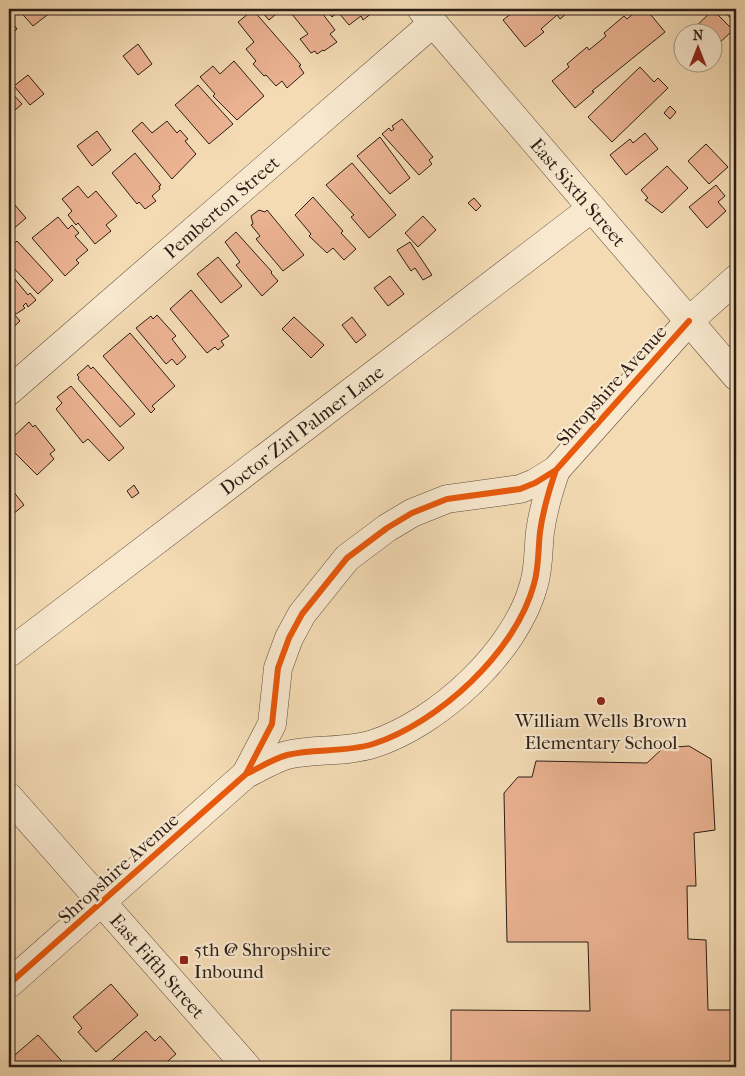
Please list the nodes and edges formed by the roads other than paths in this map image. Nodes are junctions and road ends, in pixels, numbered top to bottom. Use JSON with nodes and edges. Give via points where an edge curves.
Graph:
{"nodes":[{"id":1,"x":427,"y":16,"type":"edge"},
{"id":2,"x":592,"y":208,"type":"junction"},
{"id":3,"x":736,"y":279,"type":"edge"},
{"id":4,"x":689,"y":321,"type":"junction"},
{"id":5,"x":736,"y":376,"type":"edge"},
{"id":6,"x":9,"y":391,"type":"edge"},
{"id":7,"x":556,"y":470,"type":"junction"},
{"id":8,"x":488,"y":494,"type":"junction"},
{"id":9,"x":540,"y":534,"type":"junction"},
{"id":10,"x":9,"y":652,"type":"edge"},
{"id":11,"x":274,"y":698,"type":"junction"},
{"id":12,"x":322,"y":752,"type":"junction"},
{"id":13,"x":246,"y":774,"type":"junction"},
{"id":14,"x":9,"y":797,"type":"edge"},
{"id":15,"x":103,"y":902,"type":"junction"},
{"id":16,"x":9,"y":984,"type":"edge"},
{"id":17,"x":247,"y":1067,"type":"edge"}],
"edges":[{"from":1,"to":2,"type":"street","name":"East Sixth Street"},
{"from":1,"to":6,"type":"street","name":"Pemberton Street"},
{"from":2,"to":4,"type":"street","name":"East Sixth Street"},
{"from":2,"to":10,"type":"street","name":"Doctor Zirl Palmer Lane"},
{"from":3,"to":4,"type":"street","name":"Shropshire Avenue"},
{"from":4,"to":5,"type":"street","name":"East Sixth Street"},
{"from":4,"to":7,"type":"street","name":"Shropshire Avenue"},
{"from":7,"to":8,"type":"street","name":"Shropshire Avenue","via":[[520,489]]},
{"from":7,"to":9,"type":"street","name":"Shropshire Avenue","via":[[543,511]]},
{"from":8,"to":9,"type":"street","name":"Shropshire Avenue","via":[[516,502],[532,516]]},
{"from":8,"to":11,"type":"street","name":"Shropshire Avenue","via":[[447,499],[412,513],[347,558],[302,614],[289,638],[278,668]]},
{"from":9,"to":12,"type":"street","name":"Shropshire Avenue","via":[[538,570],[524,610],[488,664],[462,690],[433,715],[403,733],[351,750]]},
{"from":11,"to":12,"type":"street","name":"Shropshire Avenue","via":[[282,726],[295,743]]},
{"from":11,"to":13,"type":"street","name":"Shropshire Avenue","via":[[272,724]]},
{"from":12,"to":13,"type":"street","name":"Shropshire Avenue","via":[[288,755]]},
{"from":13,"to":15,"type":"street","name":"Shropshire Avenue"},
{"from":14,"to":15,"type":"street","name":"East Fifth Street"},
{"from":15,"to":16,"type":"street","name":"Shropshire Avenue"},
{"from":15,"to":17,"type":"street","name":"East Fifth Street"}]}
